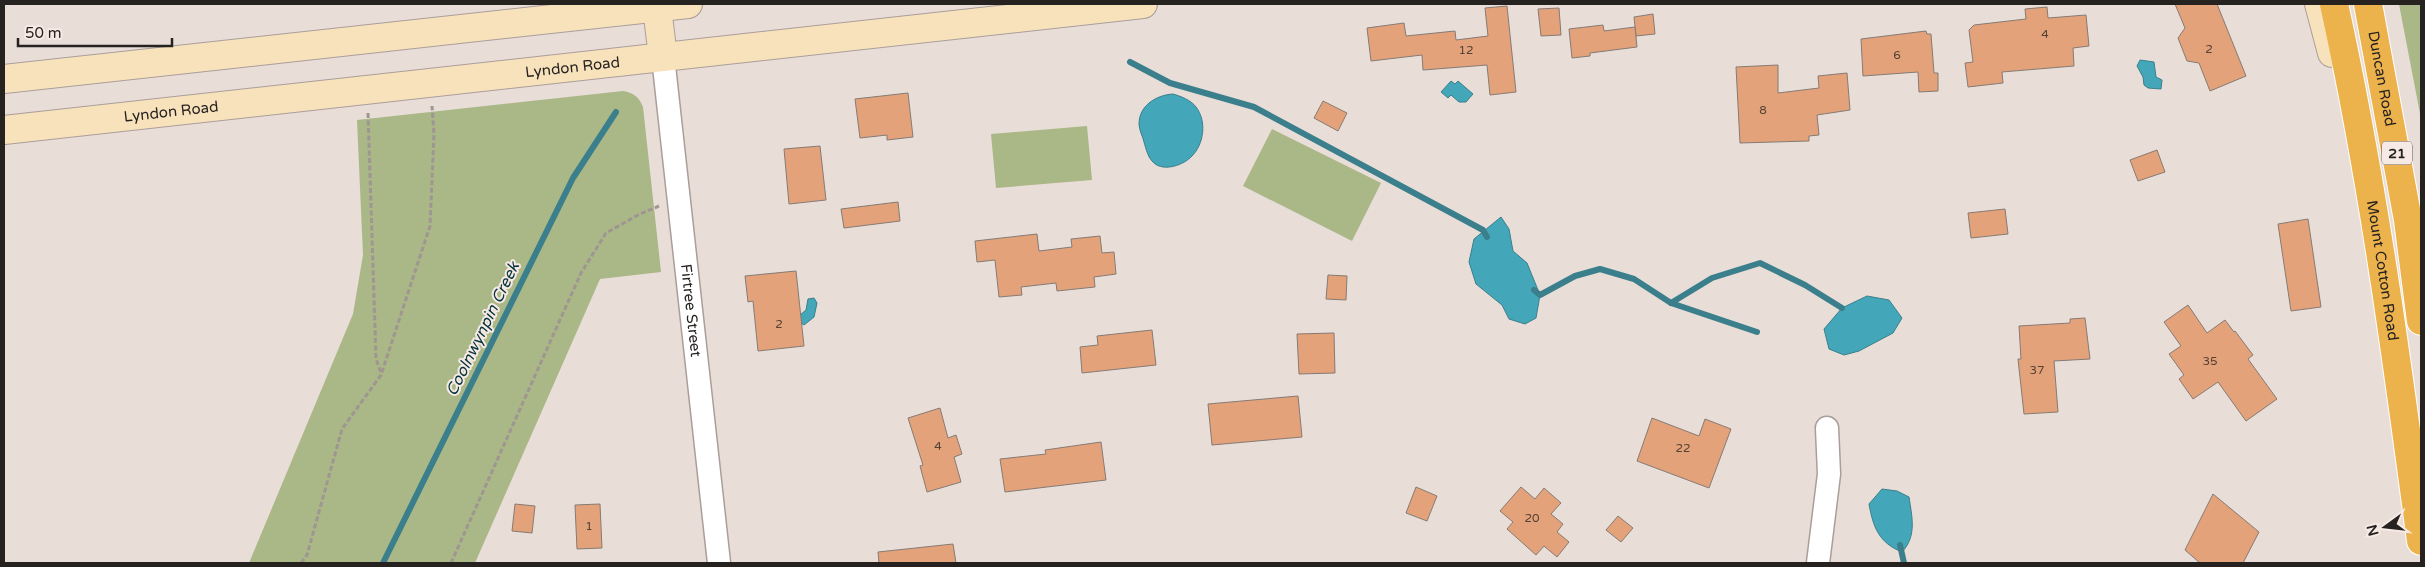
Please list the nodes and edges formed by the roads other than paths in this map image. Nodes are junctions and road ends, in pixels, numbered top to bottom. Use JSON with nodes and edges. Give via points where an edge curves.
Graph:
{"nodes":[{"id":1,"x":688,"y":4,"type":"edge"},
{"id":2,"x":1143,"y":4,"type":"edge"},
{"id":3,"x":2319,"y":4,"type":"edge"},
{"id":4,"x":2334,"y":4,"type":"edge"},
{"id":5,"x":2368,"y":4,"type":"edge"},
{"id":6,"x":656,"y":6,"type":"edge"},
{"id":7,"x":663,"y":57,"type":"junction"},
{"id":8,"x":4,"y":79,"type":"edge"},
{"id":9,"x":4,"y":130,"type":"edge"},
{"id":10,"x":2374,"y":212,"type":"junction"},
{"id":11,"x":2421,"y":312,"type":"edge"},
{"id":12,"x":1827,"y":428,"type":"dead end"},
{"id":13,"x":2421,"y":541,"type":"edge"},
{"id":14,"x":719,"y":563,"type":"edge"},
{"id":15,"x":1818,"y":563,"type":"edge"}],
"edges":[{"from":1,"to":6,"type":"main road"},
{"from":2,"to":7,"type":"main road","name":"Lyndon Road"},
{"from":3,"to":10,"type":"main road"},
{"from":4,"to":10,"type":"highway","name":"Mount Cotton Road","number":"21"},
{"from":5,"to":11,"type":"highway","name":"Duncan Road","number":"21","via":[[2394,132]]},
{"from":6,"to":7,"type":"main road"},
{"from":6,"to":8,"type":"main road"},
{"from":7,"to":9,"type":"main road","name":"Lyndon Road"},
{"from":7,"to":14,"type":"street","name":"Firtree Street"},
{"from":10,"to":13,"type":"highway","name":"Mount Cotton Road","number":"21"},
{"from":12,"to":15,"type":"street","via":[[1829,474]]}]}
